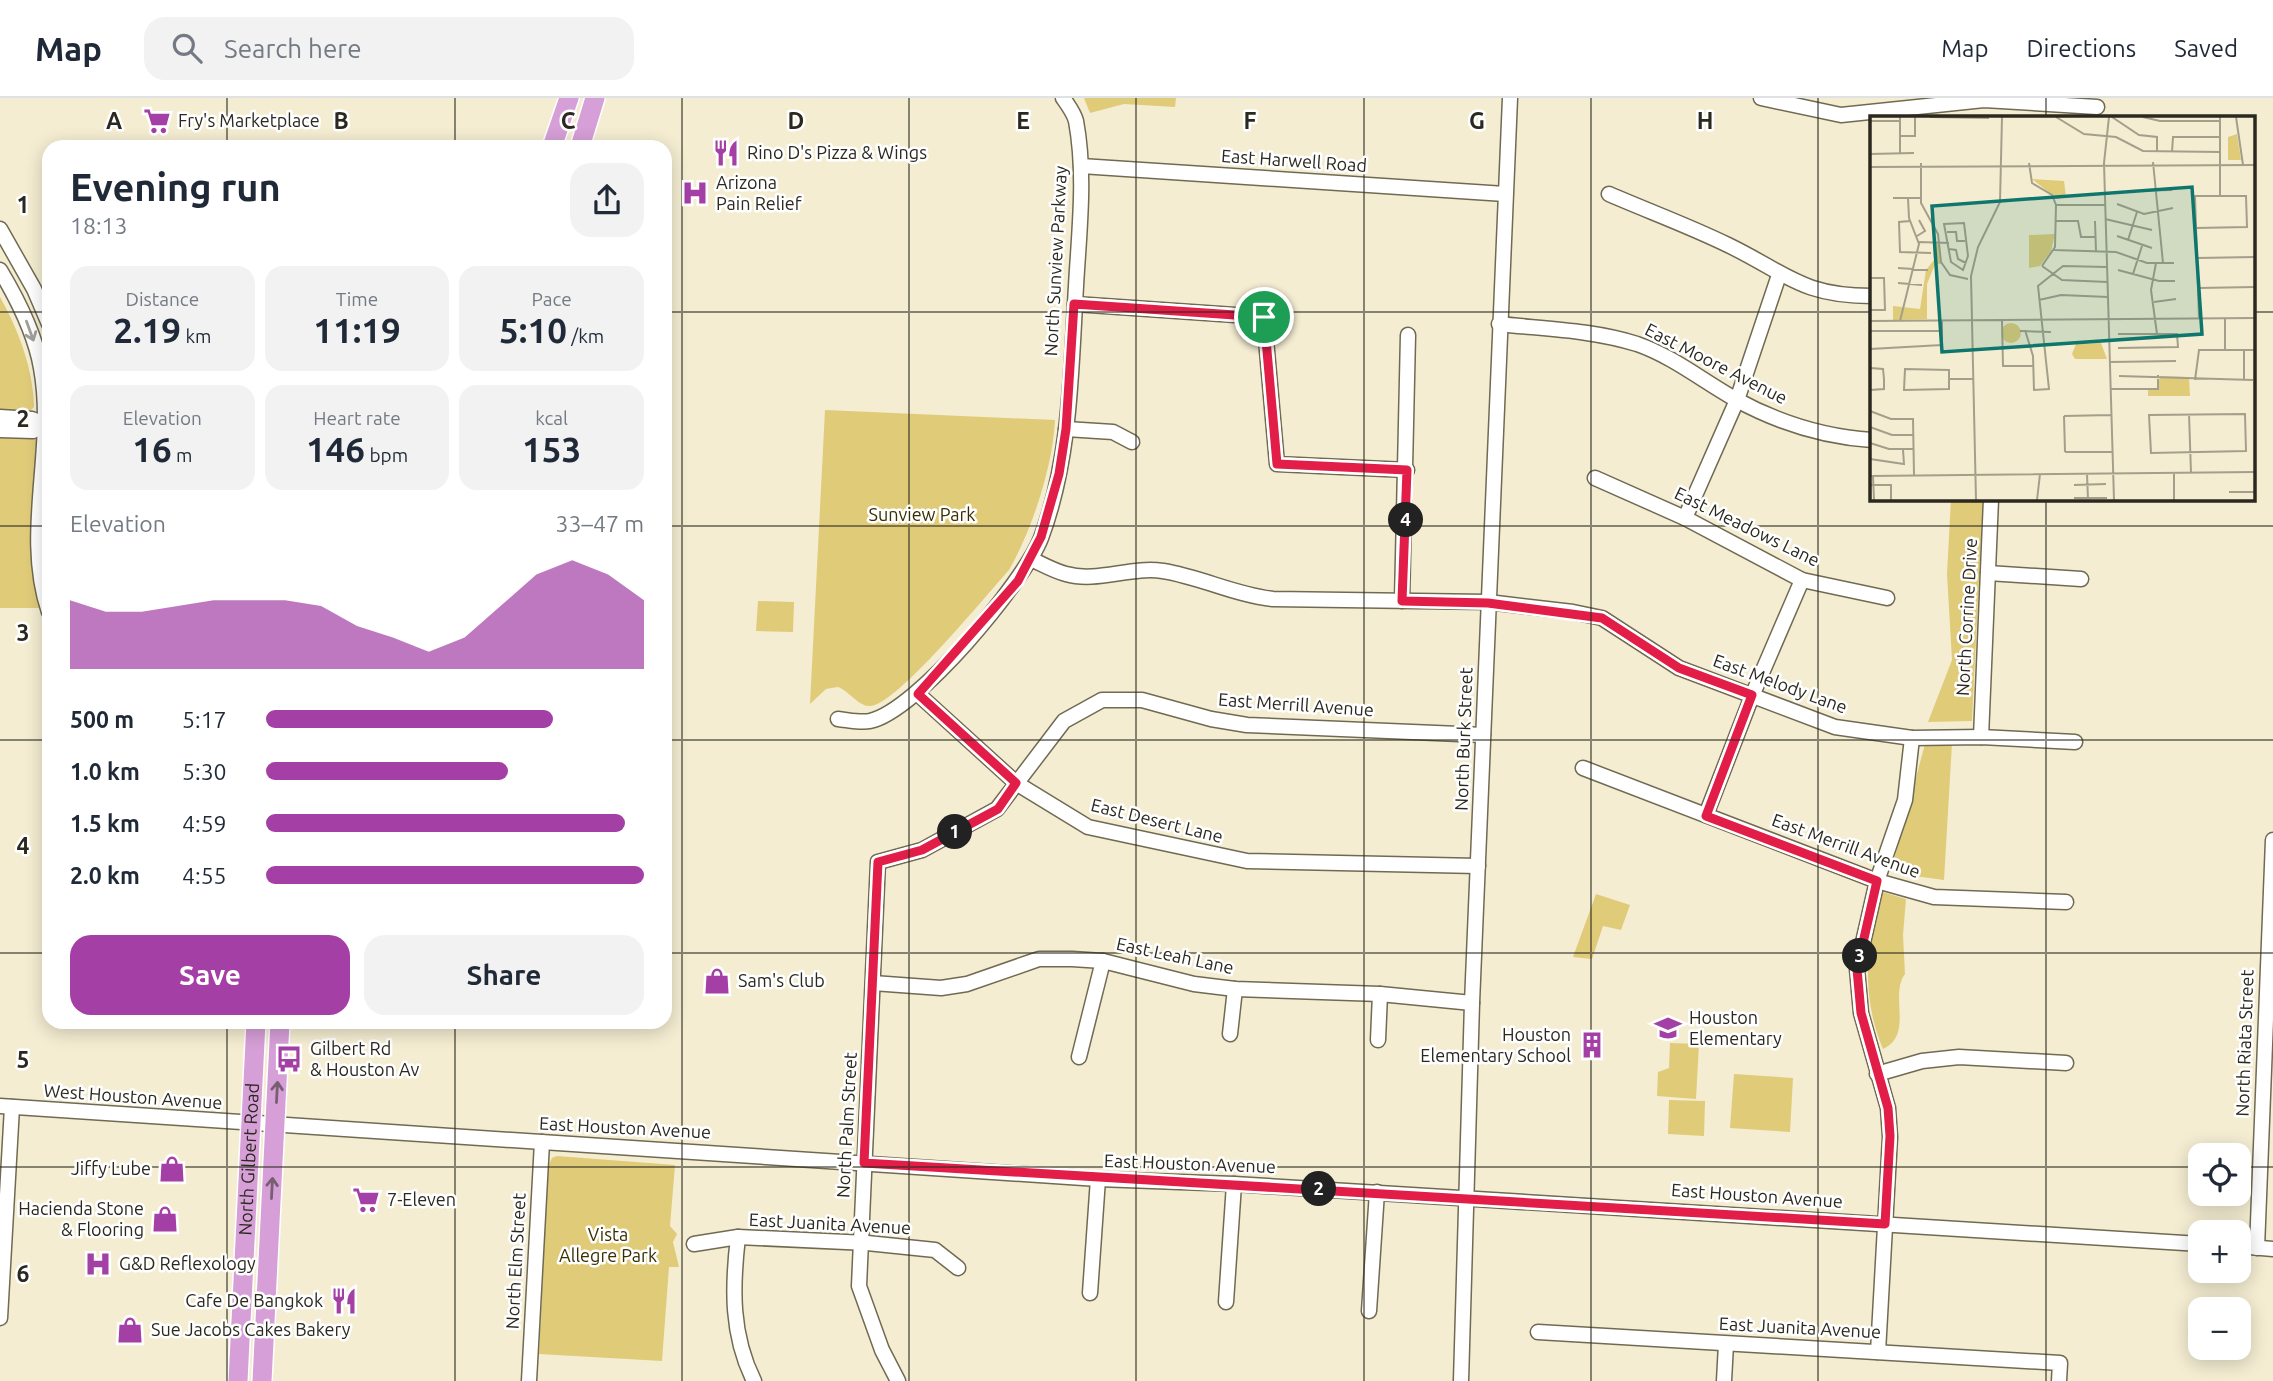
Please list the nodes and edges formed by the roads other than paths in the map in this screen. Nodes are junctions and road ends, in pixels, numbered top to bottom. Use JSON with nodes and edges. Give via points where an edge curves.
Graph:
{"nodes":[{"id":1,"x":569,"y":98,"type":"edge"},
{"id":2,"x":595,"y":98,"type":"edge"},
{"id":3,"x":1063,"y":98,"type":"edge"},
{"id":4,"x":1510,"y":98,"type":"edge"},
{"id":5,"x":1761,"y":98,"type":"edge"},
{"id":6,"x":1937,"y":107,"type":"edge"},
{"id":7,"x":2097,"y":107,"type":"dead end"},
{"id":8,"x":554,"y":140,"type":"edge"},
{"id":9,"x":582,"y":140,"type":"edge"},
{"id":10,"x":1081,"y":166,"type":"junction"},
{"id":11,"x":1505,"y":194,"type":"junction"},
{"id":12,"x":1609,"y":194,"type":"dead end"},
{"id":13,"x":0,"y":229,"type":"edge"},
{"id":14,"x":0,"y":270,"type":"edge"},
{"id":15,"x":1779,"y":275,"type":"junction"},
{"id":16,"x":1870,"y":296,"type":"edge"},
{"id":17,"x":1074,"y":304,"type":"junction"},
{"id":18,"x":42,"y":308,"type":"edge"},
{"id":19,"x":1499,"y":324,"type":"junction"},
{"id":20,"x":1408,"y":335,"type":"dead end"},
{"id":21,"x":42,"y":385,"type":"edge"},
{"id":22,"x":1737,"y":400,"type":"junction"},
{"id":23,"x":0,"y":417,"type":"edge"},
{"id":24,"x":42,"y":424,"type":"edge"},
{"id":25,"x":42,"y":428,"type":"edge"},
{"id":26,"x":1066,"y":429,"type":"junction"},
{"id":27,"x":0,"y":430,"type":"edge"},
{"id":28,"x":1870,"y":440,"type":"edge"},
{"id":29,"x":1132,"y":442,"type":"dead end"},
{"id":30,"x":1407,"y":470,"type":"junction"},
{"id":31,"x":1595,"y":478,"type":"dead end"},
{"id":32,"x":42,"y":497,"type":"edge"},
{"id":33,"x":1992,"y":500,"type":"edge"},
{"id":34,"x":1685,"y":518,"type":"junction"},
{"id":35,"x":1031,"y":559,"type":"junction"},
{"id":36,"x":1988,"y":573,"type":"junction"},
{"id":37,"x":2081,"y":579,"type":"dead end"},
{"id":38,"x":1802,"y":580,"type":"junction"},
{"id":39,"x":42,"y":586,"type":"edge"},
{"id":40,"x":1887,"y":598,"type":"dead end"},
{"id":41,"x":1402,"y":601,"type":"junction"},
{"id":42,"x":1488,"y":603,"type":"junction"},
{"id":43,"x":918,"y":694,"type":"junction"},
{"id":44,"x":1752,"y":695,"type":"junction"},
{"id":45,"x":838,"y":719,"type":"dead end"},
{"id":46,"x":1483,"y":735,"type":"junction"},
{"id":47,"x":1912,"y":737,"type":"junction"},
{"id":48,"x":1980,"y":737,"type":"junction"},
{"id":49,"x":2075,"y":742,"type":"dead end"},
{"id":50,"x":1583,"y":768,"type":"dead end"},
{"id":51,"x":1016,"y":783,"type":"junction"},
{"id":52,"x":1706,"y":816,"type":"junction"},
{"id":53,"x":2273,"y":841,"type":"edge"},
{"id":54,"x":878,"y":862,"type":"joint"},
{"id":55,"x":1478,"y":866,"type":"junction"},
{"id":56,"x":1877,"y":881,"type":"junction"},
{"id":57,"x":2066,"y":902,"type":"dead end"},
{"id":58,"x":1103,"y":961,"type":"junction"},
{"id":59,"x":2270,"y":978,"type":"edge"},
{"id":60,"x":873,"y":983,"type":"junction"},
{"id":61,"x":1235,"y":989,"type":"junction"},
{"id":62,"x":1380,"y":994,"type":"junction"},
{"id":63,"x":1472,"y":1003,"type":"junction"},
{"id":64,"x":256,"y":1029,"type":"edge"},
{"id":65,"x":279,"y":1029,"type":"edge"},
{"id":66,"x":1230,"y":1034,"type":"dead end"},
{"id":67,"x":1378,"y":1040,"type":"dead end"},
{"id":68,"x":1079,"y":1057,"type":"dead end"},
{"id":69,"x":2066,"y":1063,"type":"dead end"},
{"id":70,"x":1877,"y":1074,"type":"junction"},
{"id":71,"x":6,"y":1107,"type":"edge"},
{"id":72,"x":263,"y":1125,"type":"junction"},
{"id":73,"x":542,"y":1142,"type":"junction"},
{"id":74,"x":864,"y":1163,"type":"junction"},
{"id":75,"x":1098,"y":1179,"type":"junction"},
{"id":76,"x":1234,"y":1184,"type":"junction"},
{"id":77,"x":1377,"y":1192,"type":"junction"},
{"id":78,"x":3,"y":1193,"type":"edge"},
{"id":79,"x":1467,"y":1198,"type":"junction"},
{"id":80,"x":1885,"y":1224,"type":"junction"},
{"id":81,"x":738,"y":1237,"type":"junction"},
{"id":82,"x":861,"y":1242,"type":"junction"},
{"id":83,"x":2188,"y":1243,"type":"edge"},
{"id":84,"x":694,"y":1244,"type":"dead end"},
{"id":85,"x":2251,"y":1247,"type":"edge"},
{"id":86,"x":2257,"y":1248,"type":"junction"},
{"id":87,"x":2273,"y":1249,"type":"edge"},
{"id":88,"x":958,"y":1268,"type":"dead end"},
{"id":89,"x":1090,"y":1293,"type":"dead end"},
{"id":90,"x":1226,"y":1302,"type":"dead end"},
{"id":91,"x":1369,"y":1311,"type":"dead end"},
{"id":92,"x":0,"y":1318,"type":"edge"},
{"id":93,"x":1538,"y":1332,"type":"dead end"},
{"id":94,"x":1726,"y":1344,"type":"junction"},
{"id":95,"x":1878,"y":1352,"type":"junction"},
{"id":96,"x":238,"y":1381,"type":"edge"},
{"id":97,"x":262,"y":1381,"type":"edge"},
{"id":98,"x":529,"y":1381,"type":"edge"},
{"id":99,"x":754,"y":1381,"type":"edge"},
{"id":100,"x":898,"y":1381,"type":"edge"},
{"id":101,"x":1461,"y":1381,"type":"edge"},
{"id":102,"x":1724,"y":1381,"type":"edge"},
{"id":103,"x":2059,"y":1381,"type":"edge"}],
"edges":[{"from":1,"to":8,"type":"main road"},
{"from":2,"to":9,"type":"main road"},
{"from":3,"to":10,"type":"street","name":"North Sunview Parkway","via":[[1075,117]]},
{"from":4,"to":11,"type":"street","name":"North Burk Street"},
{"from":5,"to":6,"type":"street","via":[[1841,115]]},
{"from":6,"to":7,"type":"street","via":[[2005,101]]},
{"from":10,"to":11,"type":"street","name":"East Harwell Road"},
{"from":10,"to":17,"type":"street","name":"North Sunview Parkway"},
{"from":11,"to":19,"type":"street","name":"North Burk Street"},
{"from":12,"to":15,"type":"street","via":[[1729,245]]},
{"from":13,"to":18,"type":"street"},
{"from":14,"to":21,"type":"street","one_way":true,"via":[[21,307],[38,353]]},
{"from":15,"to":16,"type":"street","via":[[1812,290]]},
{"from":15,"to":22,"type":"street"},
{"from":17,"to":26,"type":"street","name":"North Sunview Parkway"},
{"from":17,"to":30,"type":"street","via":[[1264,317],[1277,464]]},
{"from":19,"to":22,"type":"street","name":"East Moore Avenue","via":[[1601,335],[1638,345]]},
{"from":19,"to":42,"type":"street","name":"North Burk Street"},
{"from":20,"to":30,"type":"street"},
{"from":22,"to":28,"type":"street","name":"East Moore Avenue","via":[[1835,437]]},
{"from":22,"to":34,"type":"street"},
{"from":23,"to":24,"type":"street"},
{"from":25,"to":27,"type":"street"},
{"from":26,"to":29,"type":"street","via":[[1113,432]]},
{"from":26,"to":35,"type":"street","name":"North Sunview Parkway","via":[[1059,474]]},
{"from":30,"to":41,"type":"street"},
{"from":31,"to":34,"type":"street","name":"East Meadows Lane"},
{"from":32,"to":39,"type":"street","via":[[38,554]]},
{"from":33,"to":36,"type":"street","name":"North Corrine Drive"},
{"from":34,"to":38,"type":"street","name":"East Meadows Lane"},
{"from":35,"to":41,"type":"street","name":"East Melody Lane","via":[[1066,575],[1090,577],[1146,569],[1182,574],[1244,596]]},
{"from":35,"to":43,"type":"street","name":"North Sunview Parkway","via":[[1018,581]]},
{"from":36,"to":37,"type":"street"},
{"from":36,"to":48,"type":"street","name":"North Corrine Drive"},
{"from":38,"to":40,"type":"street","name":"East Meadows Lane"},
{"from":38,"to":44,"type":"street"},
{"from":41,"to":42,"type":"street","name":"East Melody Lane"},
{"from":42,"to":44,"type":"street","name":"East Melody Lane","via":[[1602,618],[1679,668]]},
{"from":42,"to":46,"type":"street","name":"North Burk Street"},
{"from":43,"to":45,"type":"street","via":[[869,722]]},
{"from":43,"to":51,"type":"street","name":"East Desert Lane"},
{"from":44,"to":47,"type":"street","name":"East Melody Lane","via":[[1835,727]]},
{"from":44,"to":52,"type":"street"},
{"from":46,"to":51,"type":"street","name":"East Merrill Avenue","via":[[1247,725],[1142,700],[1102,699],[1064,721]]},
{"from":46,"to":55,"type":"street","name":"North Burk Street"},
{"from":47,"to":48,"type":"street","name":"East Melody Lane"},
{"from":47,"to":56,"type":"street","via":[[1905,800]]},
{"from":48,"to":49,"type":"street","name":"East Melody Lane"},
{"from":50,"to":52,"type":"street","name":"East Merrill Avenue"},
{"from":51,"to":54,"type":"street","name":"East Merrill Avenue","via":[[998,809],[922,850]]},
{"from":51,"to":55,"type":"street","name":"East Desert Lane","via":[[1088,827],[1220,858]]},
{"from":52,"to":56,"type":"street","name":"East Merrill Avenue"},
{"from":53,"to":59,"type":"street","name":"North Riata Street"},
{"from":54,"to":60,"type":"street","name":"North Palm Street"},
{"from":55,"to":63,"type":"street","name":"North Burk Street"},
{"from":56,"to":57,"type":"street","name":"East Merrill Avenue","via":[[1934,897]]},
{"from":56,"to":70,"type":"street","via":[[1857,969],[1861,1013]]},
{"from":58,"to":60,"type":"street","name":"East Leah Lane","via":[[1039,959],[967,984],[941,988]]},
{"from":58,"to":61,"type":"street","name":"East Leah Lane","via":[[1194,984]]},
{"from":58,"to":68,"type":"street"},
{"from":59,"to":86,"type":"street","name":"North Riata Street"},
{"from":60,"to":74,"type":"street","name":"North Palm Street"},
{"from":61,"to":62,"type":"street","name":"East Leah Lane"},
{"from":61,"to":66,"type":"street"},
{"from":62,"to":63,"type":"street","name":"East Leah Lane"},
{"from":62,"to":67,"type":"street"},
{"from":63,"to":79,"type":"street","name":"North Burk Street"},
{"from":64,"to":72,"type":"main road","name":"North Gilbert Road"},
{"from":72,"to":65,"type":"main road","name":"North Gilbert Road","one_way":true},
{"from":69,"to":70,"type":"street","via":[[1959,1057],[1922,1061]]},
{"from":70,"to":80,"type":"street","via":[[1888,1108],[1890,1136]]},
{"from":71,"to":72,"type":"street","name":"West Houston Avenue"},
{"from":71,"to":78,"type":"street"},
{"from":72,"to":73,"type":"street","name":"East Houston Avenue"},
{"from":72,"to":96,"type":"main road","name":"North Gilbert Road"},
{"from":97,"to":72,"type":"main road","name":"North Gilbert Road","one_way":true},
{"from":73,"to":74,"type":"street","name":"East Houston Avenue"},
{"from":73,"to":98,"type":"street","name":"North Elm Street"},
{"from":74,"to":75,"type":"street","name":"East Houston Avenue"},
{"from":74,"to":82,"type":"street","name":"North Palm Street"},
{"from":75,"to":76,"type":"street","name":"East Houston Avenue"},
{"from":75,"to":89,"type":"street"},
{"from":76,"to":77,"type":"street","name":"East Houston Avenue"},
{"from":76,"to":90,"type":"street"},
{"from":77,"to":79,"type":"street","name":"East Houston Avenue"},
{"from":77,"to":91,"type":"street"},
{"from":78,"to":92,"type":"street"},
{"from":79,"to":80,"type":"street","name":"East Houston Avenue"},
{"from":79,"to":101,"type":"street","name":"North Burk Street"},
{"from":80,"to":83,"type":"street","name":"East Houston Avenue"},
{"from":80,"to":95,"type":"street"},
{"from":81,"to":82,"type":"street","name":"East Juanita Avenue"},
{"from":81,"to":84,"type":"street","name":"East Juanita Avenue"},
{"from":81,"to":99,"type":"street","via":[[734,1317],[741,1355]]},
{"from":82,"to":88,"type":"street","name":"East Juanita Avenue","via":[[935,1250]]},
{"from":82,"to":100,"type":"street","name":"North Palm Street","via":[[859,1286],[864,1306]]},
{"from":85,"to":86,"type":"street"},
{"from":86,"to":87,"type":"street"},
{"from":93,"to":94,"type":"street","name":"East Juanita Avenue"},
{"from":94,"to":95,"type":"street","name":"East Juanita Avenue"},
{"from":94,"to":102,"type":"street"},
{"from":95,"to":103,"type":"street","name":"East Juanita Avenue","via":[[2060,1363]]}]}
